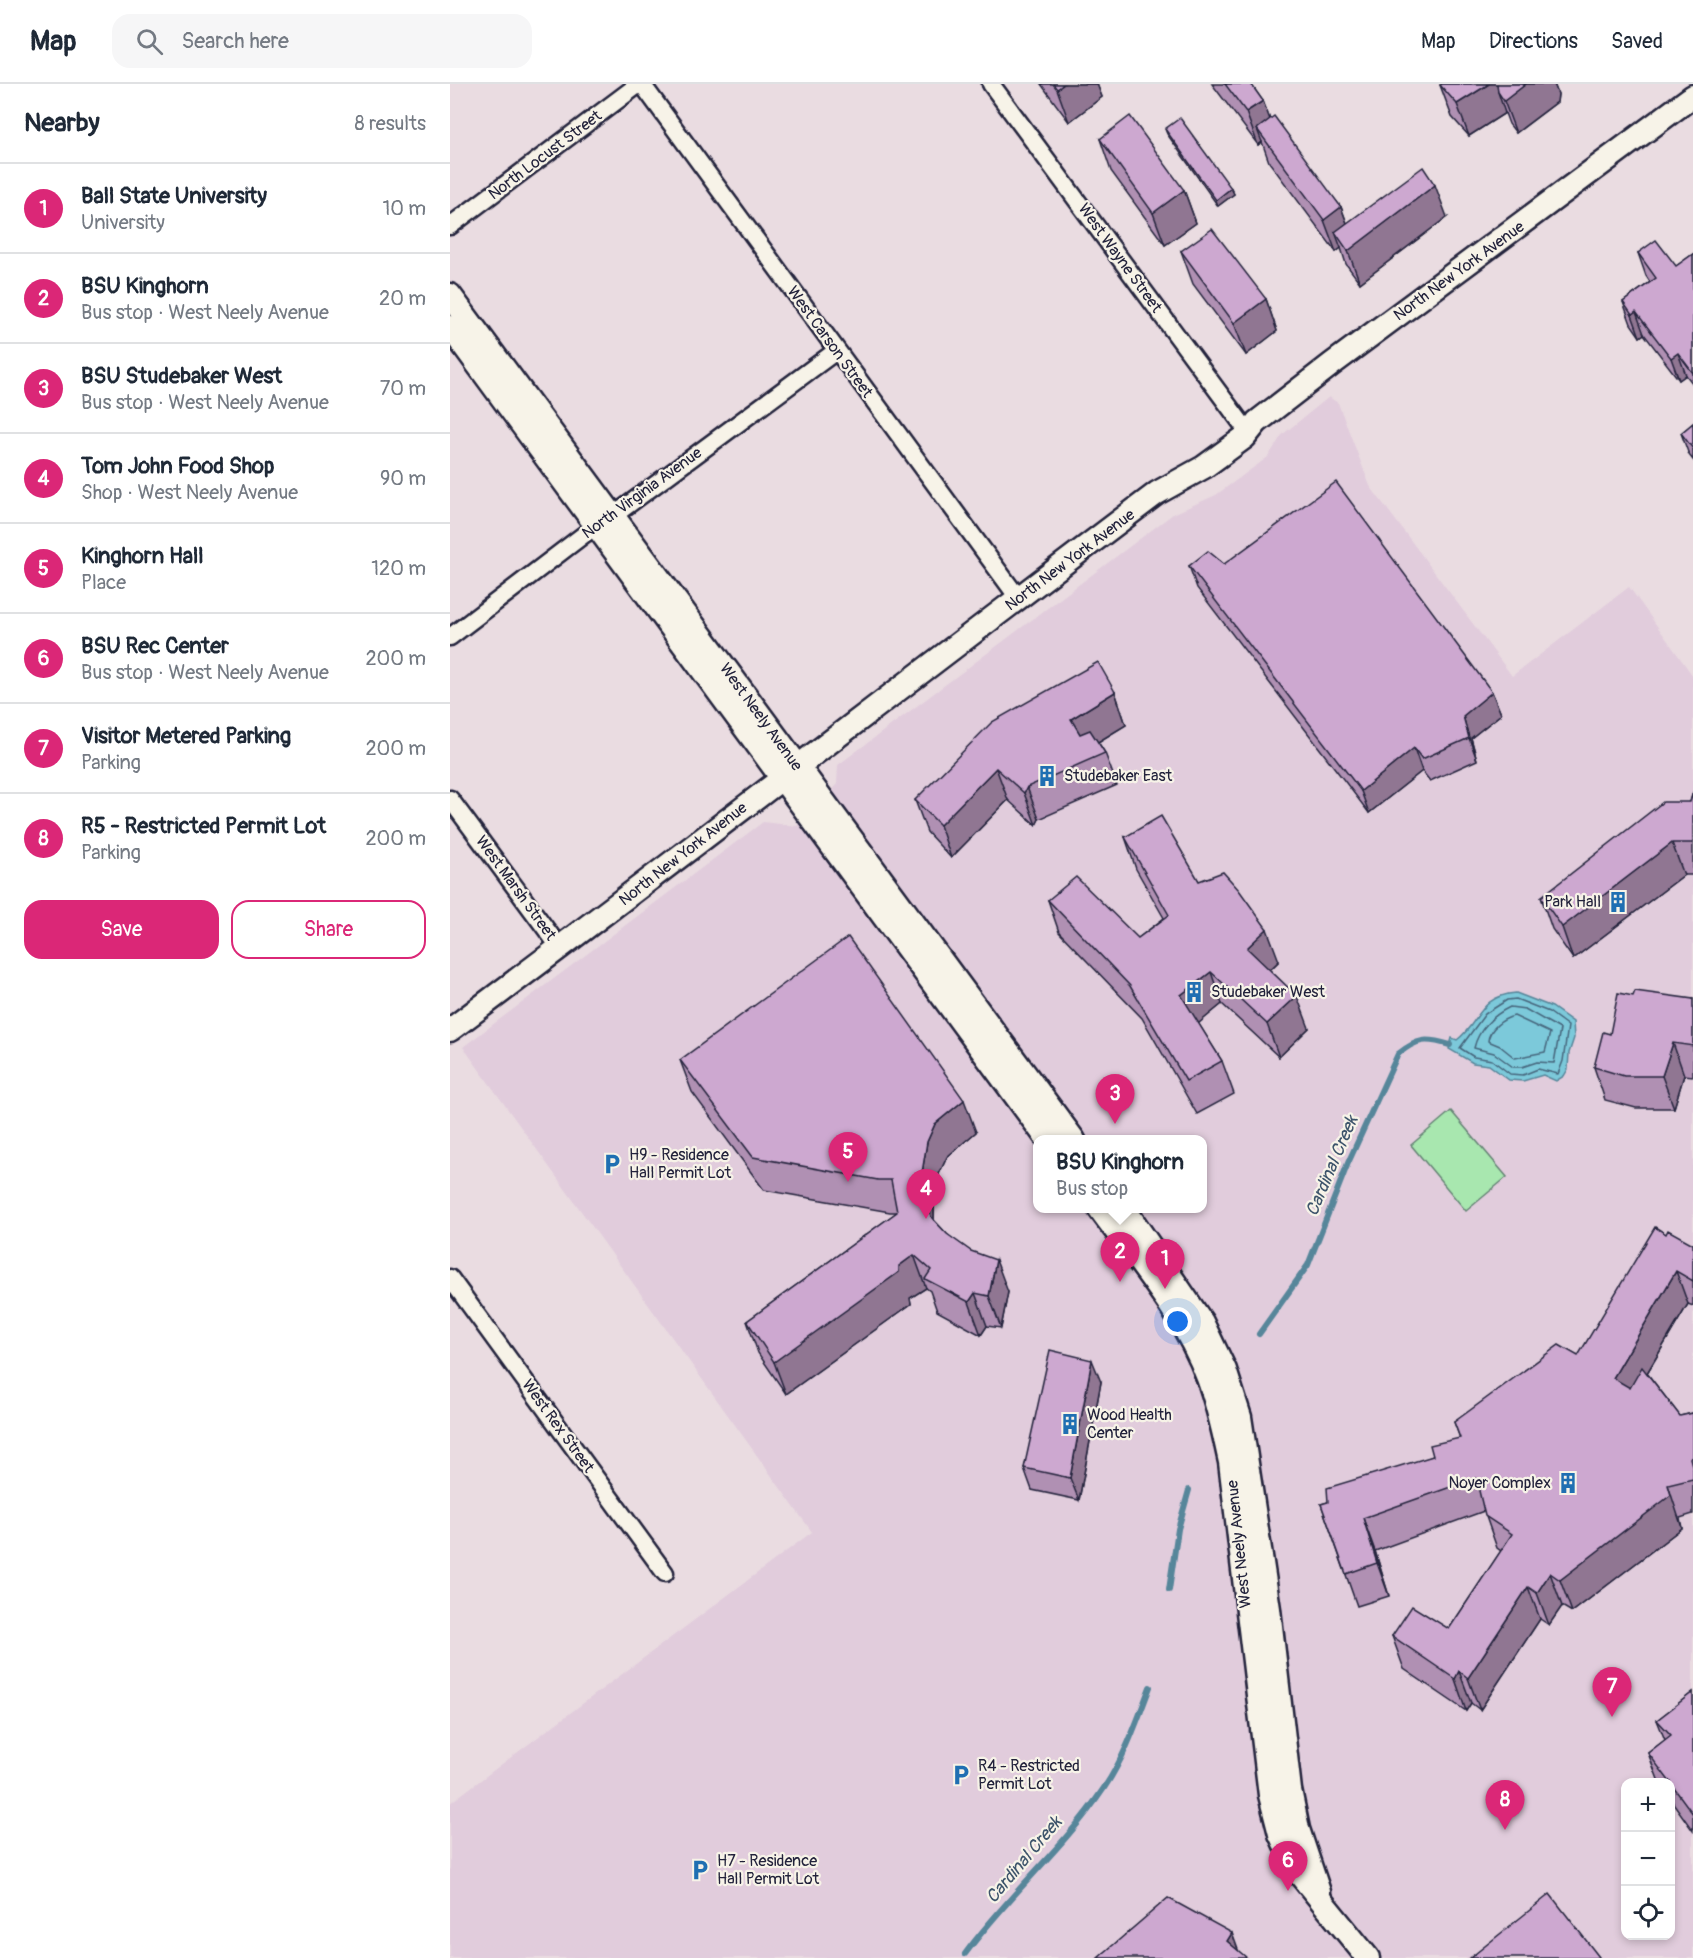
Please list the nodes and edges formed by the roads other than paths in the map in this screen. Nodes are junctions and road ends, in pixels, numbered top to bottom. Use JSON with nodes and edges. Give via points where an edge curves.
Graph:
{"nodes":[{"id":1,"x":641,"y":84,"type":"edge"},
{"id":2,"x":991,"y":84,"type":"edge"},
{"id":3,"x":1693,"y":96,"type":"edge"},
{"id":4,"x":450,"y":226,"type":"edge"},
{"id":5,"x":450,"y":295,"type":"edge"},
{"id":6,"x":450,"y":327,"type":"edge"},
{"id":7,"x":836,"y":351,"type":"junction"},
{"id":8,"x":1248,"y":432,"type":"junction"},
{"id":9,"x":605,"y":522,"type":"junction"},
{"id":10,"x":1019,"y":599,"type":"junction"},
{"id":11,"x":450,"y":637,"type":"edge"},
{"id":12,"x":789,"y":771,"type":"junction"},
{"id":13,"x":450,"y":799,"type":"edge"},
{"id":14,"x":560,"y":948,"type":"junction"},
{"id":15,"x":450,"y":1030,"type":"edge"},
{"id":16,"x":1044,"y":1135,"type":"edge"},
{"id":17,"x":1070,"y":1135,"type":"edge"},
{"id":18,"x":1102,"y":1213,"type":"edge"},
{"id":19,"x":1127,"y":1213,"type":"edge"},
{"id":20,"x":450,"y":1278,"type":"edge"},
{"id":21,"x":665,"y":1573,"type":"dead end"},
{"id":22,"x":1321,"y":1899,"type":"junction"},
{"id":23,"x":1368,"y":1958,"type":"edge"}],
"edges":[{"from":1,"to":4,"type":"street","name":"North Locust Street"},
{"from":1,"to":7,"type":"street","name":"West Carson Street"},
{"from":2,"to":8,"type":"street","name":"West Wayne Street"},
{"from":3,"to":8,"type":"street","name":"North New York Avenue","via":[[1332,364]]},
{"from":5,"to":9,"type":"street","name":"West Neely Avenue"},
{"from":6,"to":9,"type":"street","name":"West Neely Avenue"},
{"from":7,"to":9,"type":"street","name":"North Virginia Avenue"},
{"from":7,"to":10,"type":"street","name":"West Carson Street"},
{"from":8,"to":10,"type":"street","name":"North New York Avenue","via":[[1204,467],[1157,493]]},
{"from":9,"to":11,"type":"street","name":"North Virginia Avenue"},
{"from":9,"to":12,"type":"street","name":"West Neely Avenue"},
{"from":10,"to":12,"type":"street","name":"North New York Avenue"},
{"from":12,"to":14,"type":"street","name":"North New York Avenue"},
{"from":12,"to":16,"type":"street","name":"West Neely Avenue"},
{"from":12,"to":17,"type":"street","name":"West Neely Avenue"},
{"from":13,"to":14,"type":"street","name":"West Marsh Street"},
{"from":14,"to":15,"type":"street","name":"North New York Avenue"},
{"from":18,"to":22,"type":"street","name":"West Neely Avenue","via":[[1172,1308],[1204,1368],[1219,1409],[1230,1462],[1270,1795],[1280,1834],[1297,1871]]},
{"from":19,"to":22,"type":"street","name":"West Neely Avenue","via":[[1202,1322],[1225,1370],[1240,1417],[1268,1598],[1290,1790]]},
{"from":20,"to":21,"type":"street","name":"West Rex Street"},
{"from":22,"to":23,"type":"street","name":"West Neely Avenue"}]}
